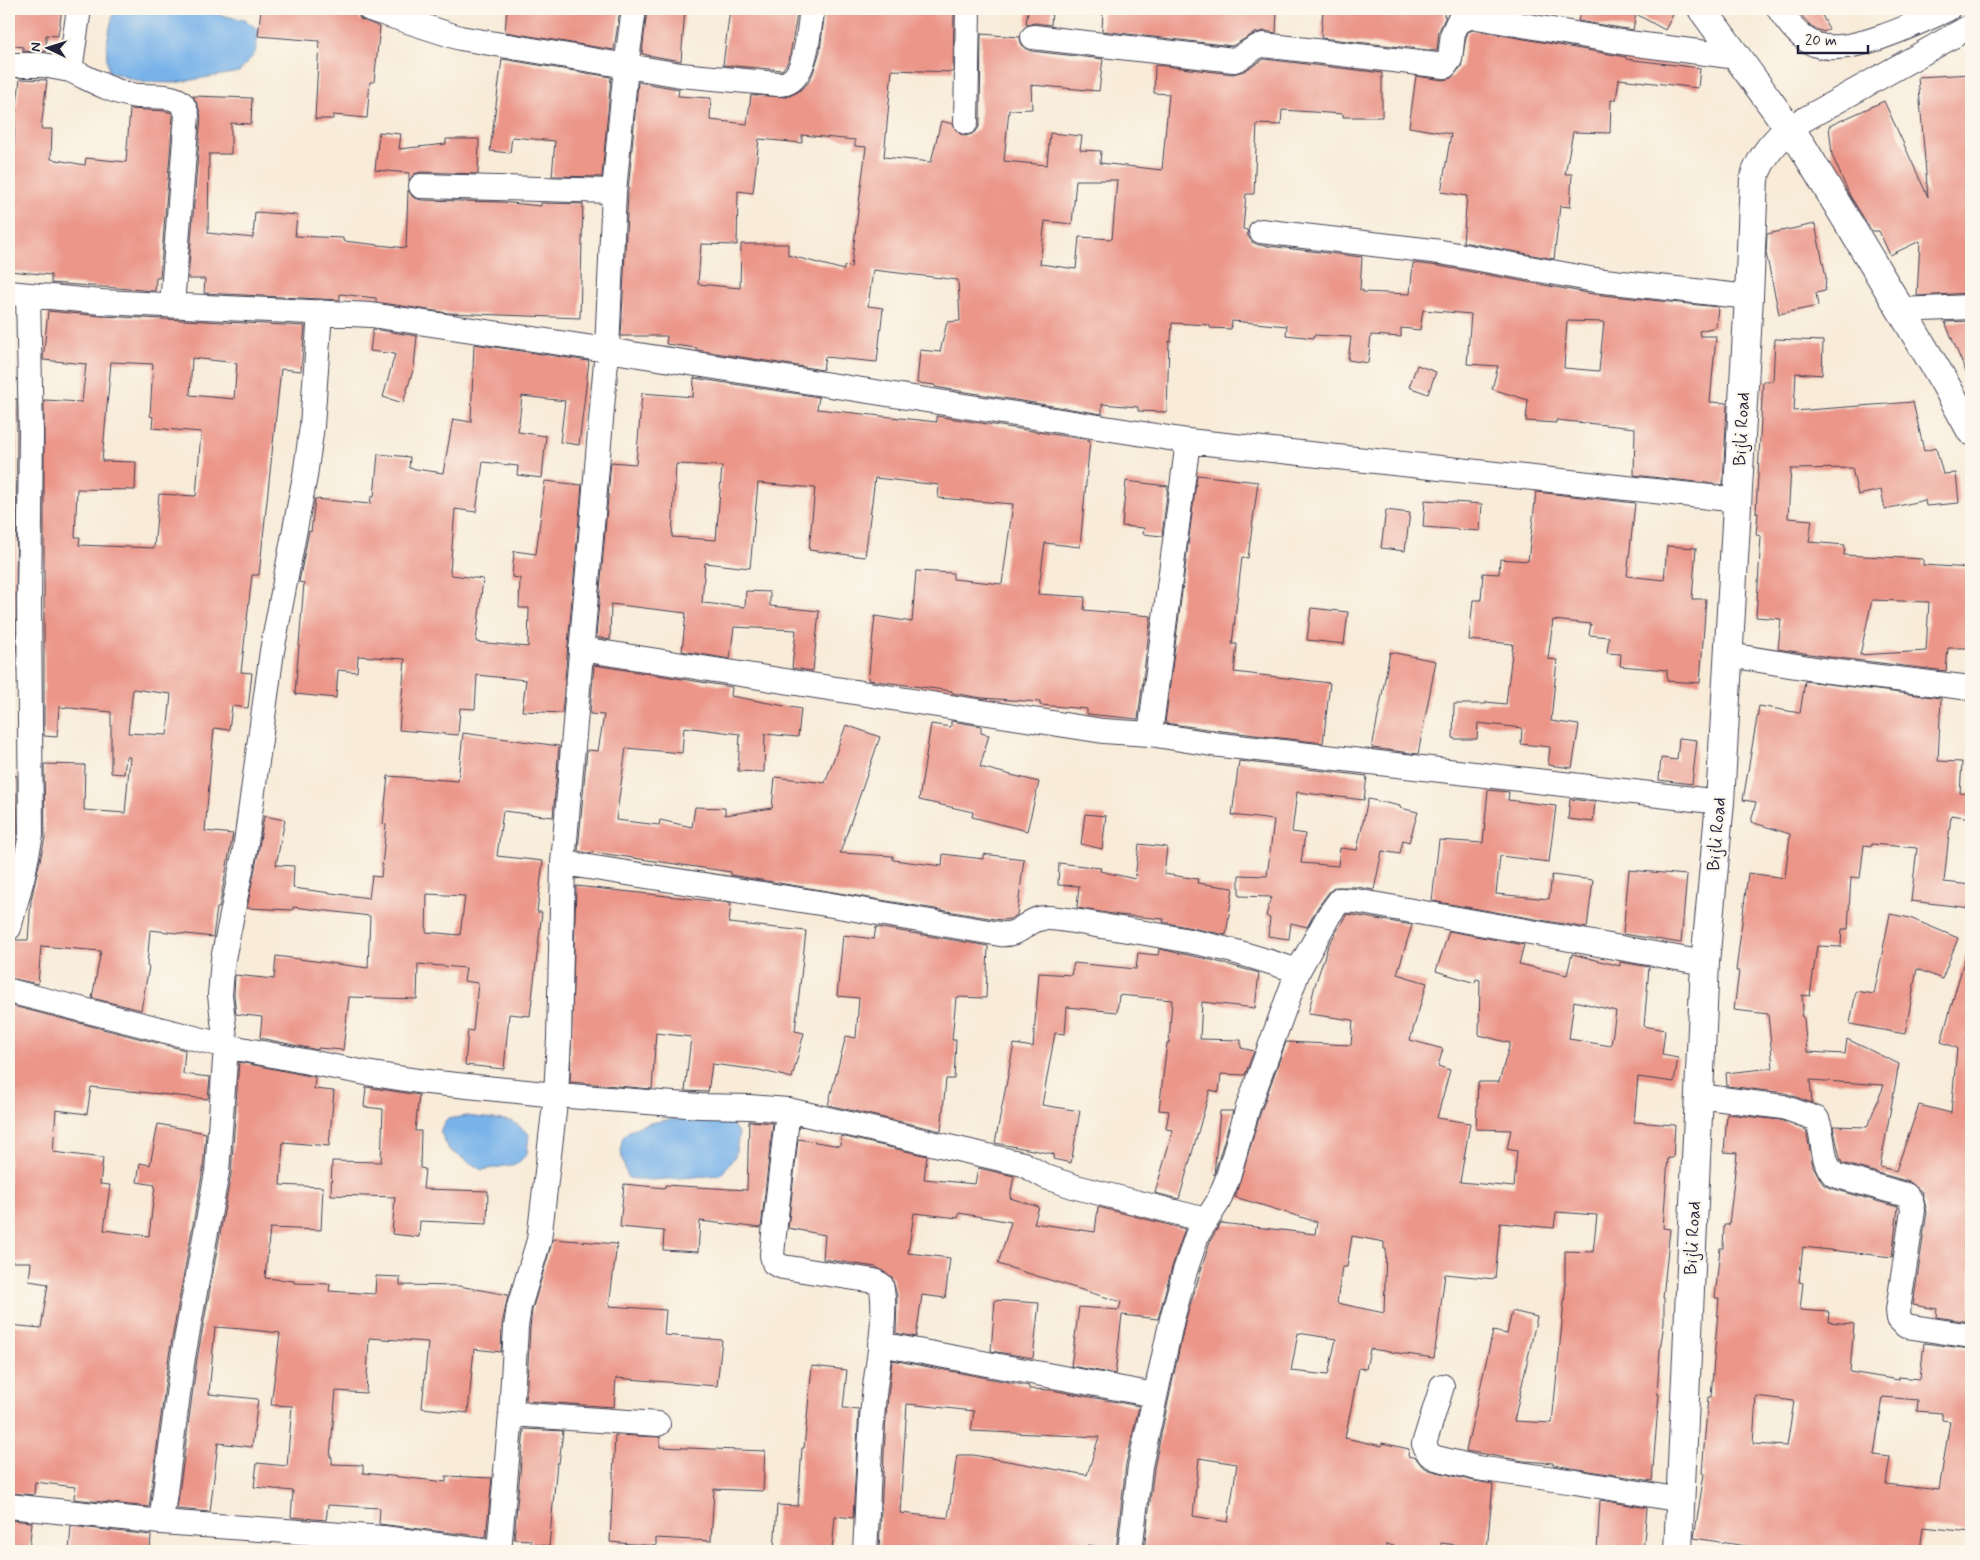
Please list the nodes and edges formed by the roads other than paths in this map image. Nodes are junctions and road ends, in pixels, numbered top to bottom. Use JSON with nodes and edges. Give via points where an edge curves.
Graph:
{"nodes":[{"id":1,"x":79,"y":9,"type":"edge"},
{"id":2,"x":370,"y":9,"type":"edge"},
{"id":3,"x":634,"y":9,"type":"edge"},
{"id":4,"x":812,"y":9,"type":"edge"},
{"id":5,"x":968,"y":9,"type":"edge"},
{"id":6,"x":1702,"y":9,"type":"edge"},
{"id":7,"x":1779,"y":9,"type":"edge"},
{"id":8,"x":1948,"y":9,"type":"edge"},
{"id":9,"x":1971,"y":26,"type":"edge"},
{"id":10,"x":1033,"y":37,"type":"dead end"},
{"id":11,"x":1737,"y":57,"type":"junction"},
{"id":12,"x":9,"y":65,"type":"edge"},
{"id":13,"x":626,"y":67,"type":"junction"},
{"id":14,"x":70,"y":70,"type":"junction"},
{"id":15,"x":966,"y":122,"type":"dead end"},
{"id":16,"x":1789,"y":128,"type":"junction"},
{"id":17,"x":421,"y":186,"type":"dead end"},
{"id":18,"x":614,"y":191,"type":"junction"},
{"id":19,"x":1261,"y":231,"type":"dead end"},
{"id":20,"x":18,"y":294,"type":"edge"},
{"id":21,"x":1749,"y":297,"type":"junction"},
{"id":22,"x":172,"y":305,"type":"junction"},
{"id":23,"x":1971,"y":306,"type":"edge"},
{"id":24,"x":1900,"y":310,"type":"junction"},
{"id":25,"x":320,"y":312,"type":"junction"},
{"id":26,"x":606,"y":350,"type":"junction"},
{"id":27,"x":1971,"y":431,"type":"edge"},
{"id":28,"x":1188,"y":441,"type":"junction"},
{"id":29,"x":1738,"y":500,"type":"junction"},
{"id":30,"x":581,"y":649,"type":"junction"},
{"id":31,"x":1729,"y":655,"type":"junction"},
{"id":32,"x":1971,"y":688,"type":"edge"},
{"id":33,"x":1150,"y":734,"type":"junction"},
{"id":34,"x":1720,"y":802,"type":"junction"},
{"id":35,"x":563,"y":863,"type":"junction"},
{"id":36,"x":9,"y":928,"type":"edge"},
{"id":37,"x":1705,"y":963,"type":"junction"},
{"id":38,"x":1298,"y":970,"type":"junction"},
{"id":39,"x":9,"y":991,"type":"edge"},
{"id":40,"x":226,"y":1046,"type":"junction"},
{"id":41,"x":556,"y":1095,"type":"junction"},
{"id":42,"x":1699,"y":1096,"type":"junction"},
{"id":43,"x":788,"y":1110,"type":"junction"},
{"id":44,"x":1206,"y":1220,"type":"junction"},
{"id":45,"x":1971,"y":1336,"type":"edge"},
{"id":46,"x":880,"y":1344,"type":"junction"},
{"id":47,"x":1442,"y":1386,"type":"dead end"},
{"id":48,"x":1155,"y":1395,"type":"junction"},
{"id":49,"x":511,"y":1414,"type":"junction"},
{"id":50,"x":658,"y":1424,"type":"dead end"},
{"id":51,"x":1681,"y":1500,"type":"junction"},
{"id":52,"x":9,"y":1506,"type":"edge"},
{"id":53,"x":161,"y":1522,"type":"junction"},
{"id":54,"x":482,"y":1551,"type":"edge"},
{"id":55,"x":499,"y":1551,"type":"edge"},
{"id":56,"x":865,"y":1551,"type":"edge"},
{"id":57,"x":1130,"y":1551,"type":"edge"},
{"id":58,"x":1678,"y":1551,"type":"edge"}],
"edges":[{"from":1,"to":14,"type":"street"},
{"from":2,"to":13,"type":"street","via":[[460,38]]},
{"from":3,"to":13,"type":"street"},
{"from":4,"to":13,"type":"street","via":[[801,66],[788,83],[681,75]]},
{"from":5,"to":15,"type":"street"},
{"from":6,"to":11,"type":"street"},
{"from":7,"to":8,"type":"street","via":[[1804,39],[1832,48],[1876,40]]},
{"from":9,"to":16,"type":"street"},
{"from":10,"to":11,"type":"street","via":[[1234,60],[1263,45],[1445,66],[1450,59],[1453,33],[1458,22],[1470,16],[1621,42]]},
{"from":11,"to":16,"type":"street"},
{"from":12,"to":14,"type":"street","via":[[43,65]]},
{"from":13,"to":18,"type":"street"},
{"from":14,"to":22,"type":"street","via":[[120,92],[171,98],[186,108]]},
{"from":16,"to":21,"type":"street","name":"Bijli Road","via":[[1768,148],[1754,178]]},
{"from":16,"to":24,"type":"street"},
{"from":17,"to":18,"type":"street"},
{"from":18,"to":26,"type":"street"},
{"from":19,"to":21,"type":"street","via":[[1441,252],[1595,280]]},
{"from":20,"to":22,"type":"street"},
{"from":20,"to":36,"type":"street","via":[[32,433],[29,602],[31,835]]},
{"from":21,"to":29,"type":"street","name":"Bijli Road"},
{"from":22,"to":25,"type":"street"},
{"from":23,"to":24,"type":"street"},
{"from":24,"to":27,"type":"street"},
{"from":25,"to":26,"type":"street","via":[[371,315]]},
{"from":25,"to":40,"type":"street","via":[[305,476],[272,651],[245,850],[223,959],[220,995]]},
{"from":26,"to":28,"type":"street"},
{"from":26,"to":30,"type":"street"},
{"from":28,"to":29,"type":"street"},
{"from":28,"to":33,"type":"street"},
{"from":29,"to":31,"type":"street","name":"Bijli Road"},
{"from":30,"to":33,"type":"street","via":[[1103,731]]},
{"from":30,"to":35,"type":"street"},
{"from":31,"to":32,"type":"street"},
{"from":31,"to":34,"type":"street","name":"Bijli Road"},
{"from":33,"to":34,"type":"street","via":[[1212,744]]},
{"from":34,"to":37,"type":"street","name":"Bijli Road"},
{"from":35,"to":38,"type":"street","via":[[1000,934],[1017,933],[1032,920],[1046,918],[1079,922],[1171,937]]},
{"from":35,"to":41,"type":"street"},
{"from":37,"to":38,"type":"street","via":[[1340,900],[1328,915]]},
{"from":37,"to":42,"type":"street","name":"Bijli Road"},
{"from":38,"to":44,"type":"street","via":[[1266,1055],[1218,1202]]},
{"from":39,"to":40,"type":"street"},
{"from":40,"to":41,"type":"street","via":[[418,1081]]},
{"from":40,"to":53,"type":"street","via":[[217,1172],[183,1357]]},
{"from":41,"to":43,"type":"street"},
{"from":41,"to":49,"type":"street","via":[[539,1240],[516,1326]]},
{"from":42,"to":45,"type":"street","via":[[1783,1107],[1817,1119],[1825,1160],[1834,1175],[1906,1195],[1913,1210],[1899,1319],[1906,1326]]},
{"from":42,"to":51,"type":"street","name":"Bijli Road"},
{"from":43,"to":44,"type":"street","via":[[1023,1164],[1046,1177],[1076,1187]]},
{"from":43,"to":46,"type":"street","via":[[772,1255],[774,1263],[874,1281],[881,1285]]},
{"from":44,"to":48,"type":"street","via":[[1197,1235],[1185,1271]]},
{"from":46,"to":48,"type":"street"},
{"from":46,"to":56,"type":"street"},
{"from":47,"to":51,"type":"street","via":[[1424,1444],[1429,1454],[1436,1458],[1477,1468]]},
{"from":48,"to":57,"type":"street","via":[[1140,1466]]},
{"from":49,"to":50,"type":"street"},
{"from":49,"to":55,"type":"street"},
{"from":51,"to":58,"type":"street","name":"Bijli Road"},
{"from":52,"to":53,"type":"street"},
{"from":53,"to":54,"type":"street","via":[[383,1538]]}]}
